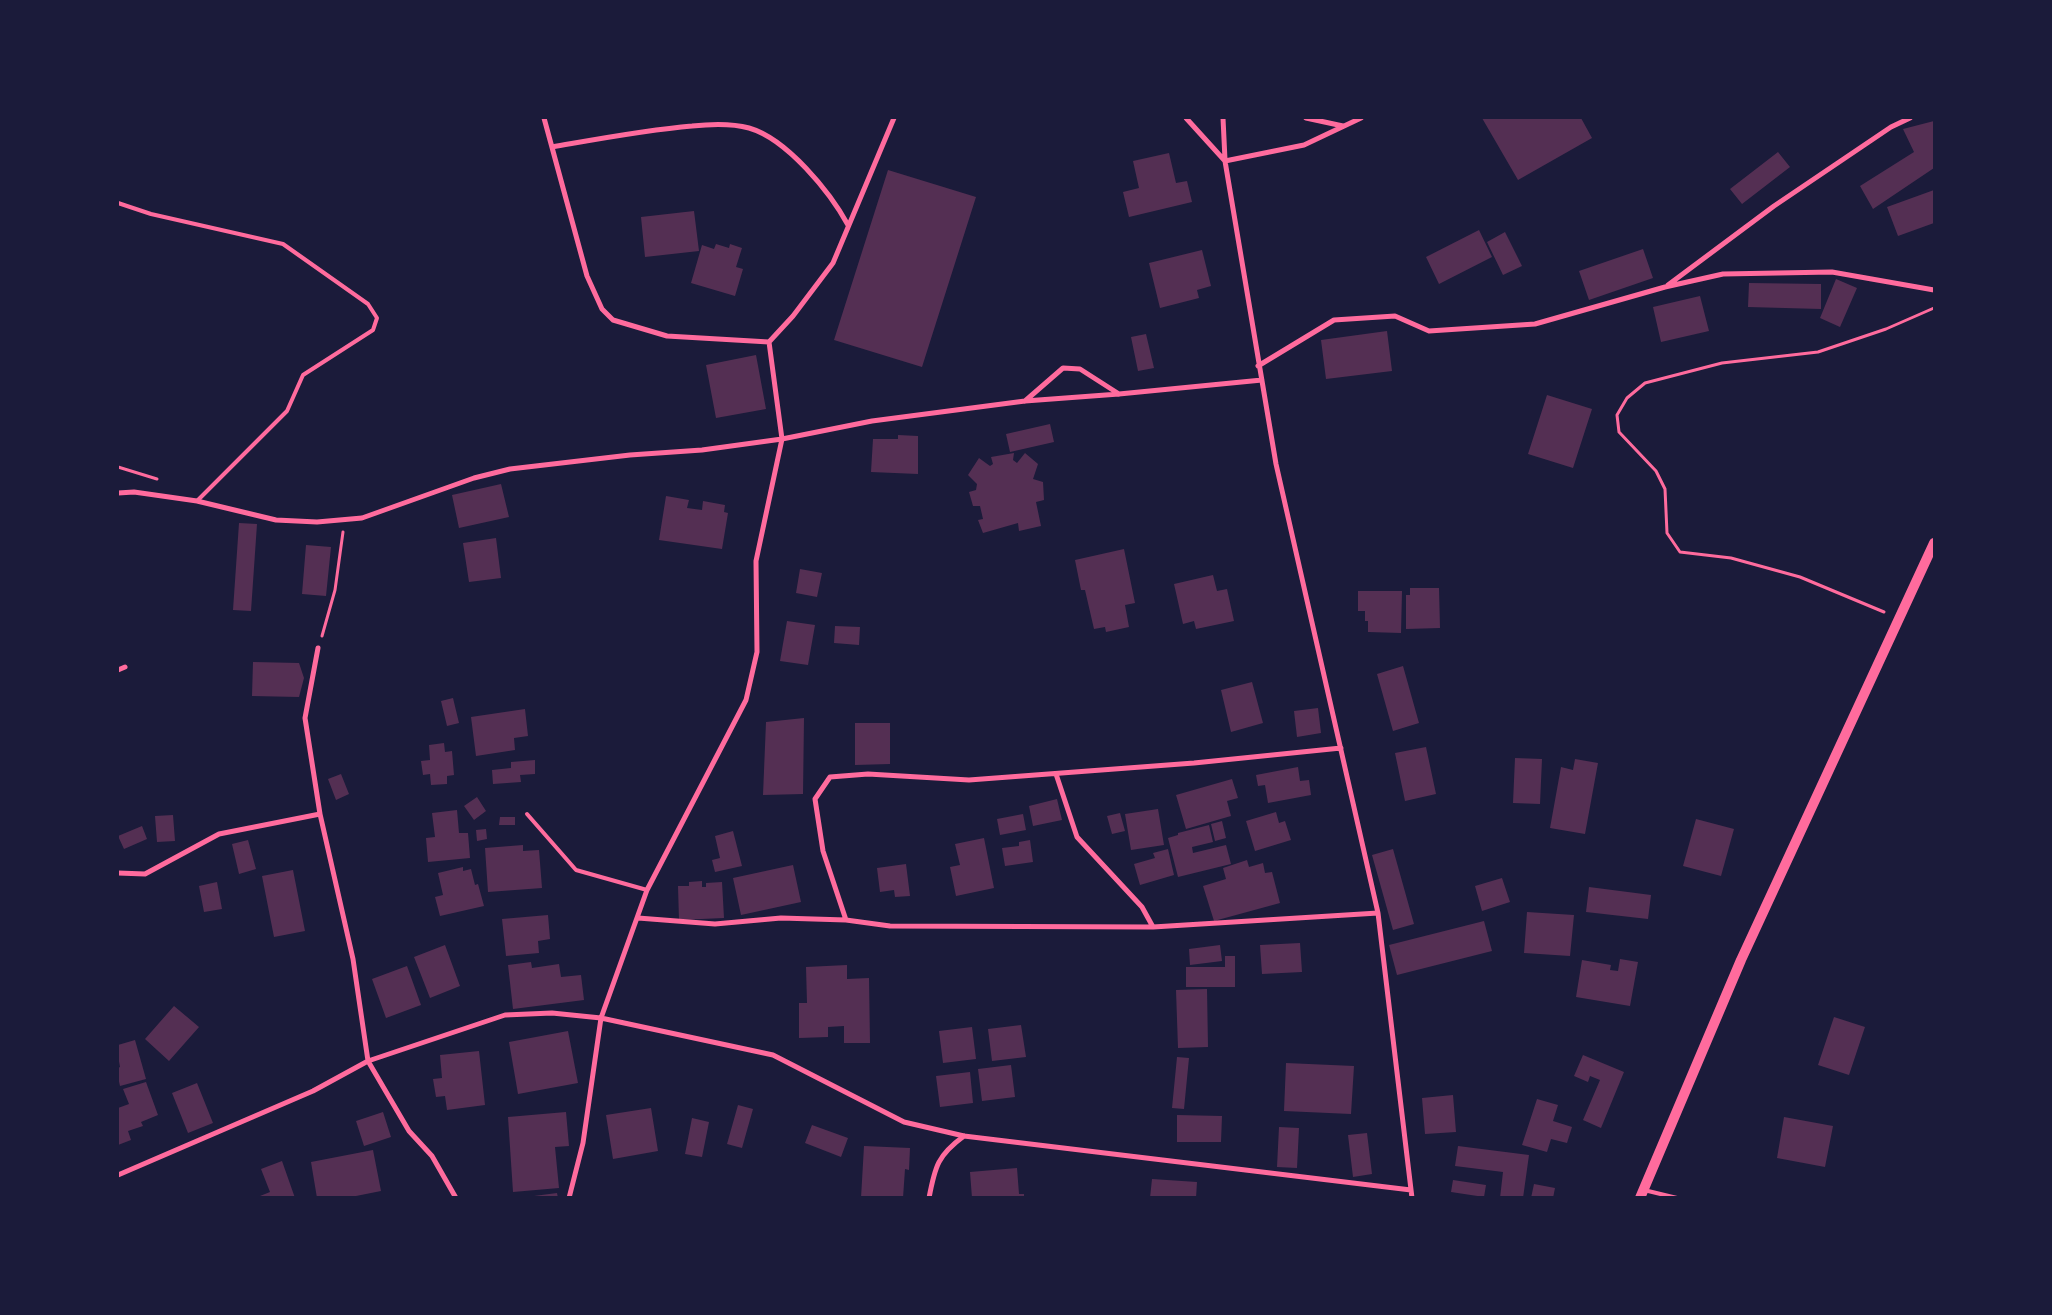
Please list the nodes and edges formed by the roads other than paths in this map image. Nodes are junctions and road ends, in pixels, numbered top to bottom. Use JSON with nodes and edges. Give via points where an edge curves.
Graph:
{"nodes":[{"id":1,"x":544,"y":118,"type":"edge"},
{"id":2,"x":894,"y":118,"type":"edge"},
{"id":3,"x":1186,"y":118,"type":"edge"},
{"id":4,"x":1223,"y":118,"type":"edge"},
{"id":5,"x":1306,"y":118,"type":"edge"},
{"id":6,"x":1361,"y":118,"type":"edge"},
{"id":7,"x":1910,"y":118,"type":"edge"},
{"id":8,"x":1343,"y":126,"type":"junction"},
{"id":9,"x":552,"y":147,"type":"junction"},
{"id":10,"x":1224,"y":160,"type":"junction"},
{"id":11,"x":118,"y":203,"type":"edge"},
{"id":12,"x":848,"y":225,"type":"junction"},
{"id":13,"x":1665,"y":287,"type":"junction"},
{"id":14,"x":1934,"y":290,"type":"edge"},
{"id":15,"x":769,"y":342,"type":"junction"},
{"id":16,"x":1258,"y":366,"type":"junction"},
{"id":17,"x":1262,"y":380,"type":"junction"},
{"id":18,"x":1119,"y":394,"type":"junction"},
{"id":19,"x":1025,"y":401,"type":"junction"},
{"id":20,"x":782,"y":439,"type":"junction"},
{"id":21,"x":118,"y":493,"type":"edge"},
{"id":22,"x":197,"y":502,"type":"junction"},
{"id":23,"x":1934,"y":543,"type":"edge"},
{"id":24,"x":318,"y":648,"type":"road end"},
{"id":25,"x":125,"y":667,"type":"dead end"},
{"id":26,"x":118,"y":670,"type":"edge"},
{"id":27,"x":1342,"y":748,"type":"junction"},
{"id":28,"x":1056,"y":774,"type":"junction"},
{"id":29,"x":320,"y":814,"type":"junction"},
{"id":30,"x":527,"y":814,"type":"dead end"},
{"id":31,"x":118,"y":873,"type":"edge"},
{"id":32,"x":647,"y":890,"type":"junction"},
{"id":33,"x":1378,"y":913,"type":"junction"},
{"id":34,"x":638,"y":918,"type":"junction"},
{"id":35,"x":846,"y":920,"type":"junction"},
{"id":36,"x":1154,"y":927,"type":"junction"},
{"id":37,"x":601,"y":1018,"type":"junction"},
{"id":38,"x":368,"y":1061,"type":"junction"},
{"id":39,"x":964,"y":1136,"type":"junction"},
{"id":40,"x":118,"y":1175,"type":"edge"},
{"id":41,"x":1411,"y":1190,"type":"junction"},
{"id":42,"x":1642,"y":1194,"type":"edge"},
{"id":43,"x":456,"y":1198,"type":"edge"},
{"id":44,"x":569,"y":1198,"type":"edge"},
{"id":45,"x":929,"y":1198,"type":"edge"},
{"id":46,"x":1412,"y":1198,"type":"edge"},
{"id":47,"x":1677,"y":1198,"type":"edge"}],
"edges":[{"from":1,"to":9,"type":"street"},
{"from":2,"to":12,"type":"street"},
{"from":3,"to":10,"type":"street"},
{"from":4,"to":10,"type":"street"},
{"from":5,"to":8,"type":"street"},
{"from":6,"to":8,"type":"street"},
{"from":7,"to":13,"type":"street","via":[[1890,127],[1774,206]]},
{"from":8,"to":10,"type":"street","via":[[1304,145]]},
{"from":9,"to":12,"type":"street","via":[[659,128],[717,124],[750,128],[775,141],[817,178]]},
{"from":9,"to":15,"type":"street","via":[[587,276],[602,309],[613,320],[667,336]]},
{"from":10,"to":16,"type":"street"},
{"from":11,"to":22,"type":"lane","via":[[151,214],[283,244],[368,304],[377,318],[373,330],[303,375],[286,411]]},
{"from":12,"to":15,"type":"street","via":[[833,263]]},
{"from":13,"to":14,"type":"street","via":[[1724,274],[1832,272]]},
{"from":13,"to":16,"type":"street","via":[[1535,324],[1429,331],[1395,316],[1334,320]]},
{"from":15,"to":20,"type":"street"},
{"from":16,"to":17,"type":"street"},
{"from":17,"to":18,"type":"street"},
{"from":17,"to":27,"type":"street","via":[[1276,464]]},
{"from":18,"to":19,"type":"street"},
{"from":18,"to":19,"type":"street","via":[[1080,369],[1063,368]]},
{"from":19,"to":20,"type":"street","via":[[872,421]]},
{"from":20,"to":22,"type":"street","via":[[510,469],[474,478],[362,518],[345,520],[276,520]]},
{"from":20,"to":32,"type":"street","via":[[756,561],[756,652],[746,700]]},
{"from":21,"to":22,"type":"street","via":[[134,492]]},
{"from":23,"to":42,"type":"main road","via":[[1741,960]]},
{"from":24,"to":29,"type":"street","via":[[305,718]]},
{"from":25,"to":26,"type":"street"},
{"from":27,"to":28,"type":"street"},
{"from":27,"to":33,"type":"street"},
{"from":28,"to":35,"type":"street","via":[[969,780],[868,774],[830,777],[815,799],[823,851]]},
{"from":28,"to":36,"type":"street","via":[[1077,836],[1142,907]]},
{"from":29,"to":31,"type":"street","via":[[218,834],[145,874]]},
{"from":29,"to":38,"type":"street","via":[[353,958]]},
{"from":30,"to":32,"type":"lane","via":[[576,870]]},
{"from":32,"to":34,"type":"street"},
{"from":33,"to":36,"type":"street"},
{"from":33,"to":41,"type":"street"},
{"from":34,"to":35,"type":"street","via":[[715,924],[781,918]]},
{"from":34,"to":37,"type":"street"},
{"from":35,"to":36,"type":"street","via":[[890,926]]},
{"from":37,"to":38,"type":"street","via":[[552,1013],[505,1015]]},
{"from":37,"to":39,"type":"street","via":[[773,1055],[904,1122]]},
{"from":37,"to":44,"type":"street","via":[[583,1143]]},
{"from":38,"to":40,"type":"street","via":[[313,1091]]},
{"from":38,"to":43,"type":"street","via":[[409,1131],[432,1156]]},
{"from":39,"to":41,"type":"street"},
{"from":39,"to":45,"type":"street","via":[[946,1150],[933,1173]]},
{"from":41,"to":46,"type":"street"},
{"from":42,"to":47,"type":"lane"}]}
